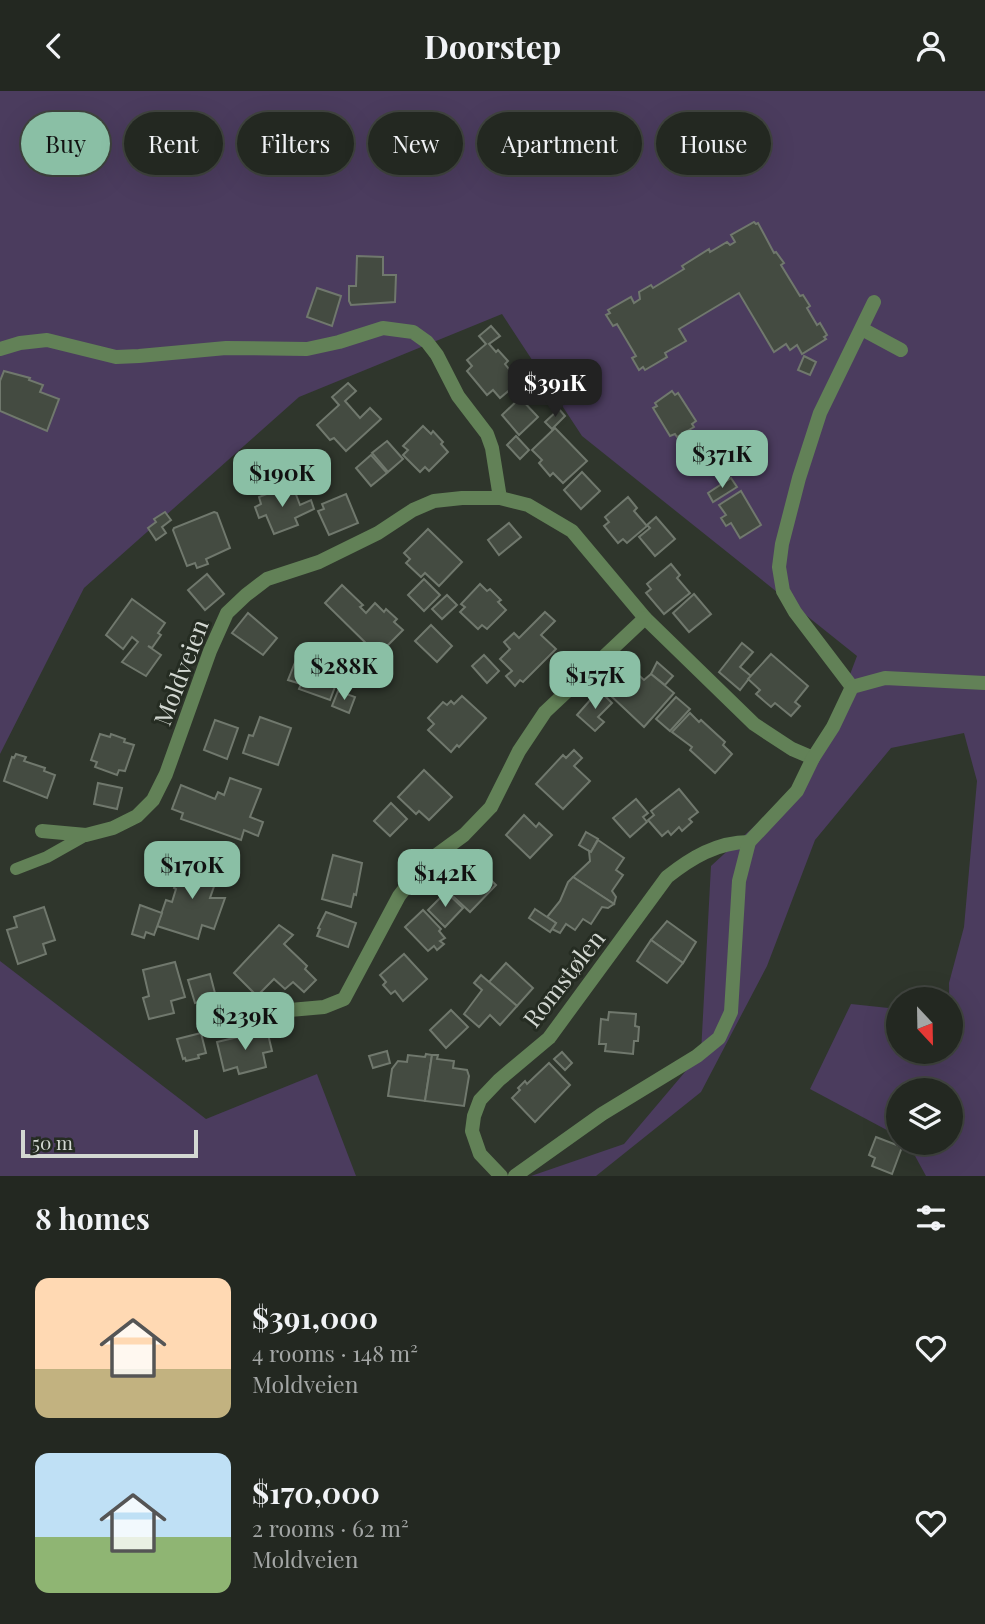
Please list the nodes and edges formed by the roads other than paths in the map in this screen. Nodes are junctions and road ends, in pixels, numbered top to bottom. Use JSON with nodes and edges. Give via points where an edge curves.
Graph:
{"nodes":[{"id":1,"x":874,"y":302,"type":"dead end"},
{"id":2,"x":862,"y":329,"type":"junction"},
{"id":3,"x":0,"y":349,"type":"edge"},
{"id":4,"x":901,"y":350,"type":"dead end"},
{"id":5,"x":500,"y":498,"type":"junction"},
{"id":6,"x":645,"y":618,"type":"junction"},
{"id":7,"x":985,"y":683,"type":"edge"},
{"id":8,"x":852,"y":687,"type":"junction"},
{"id":9,"x":813,"y":758,"type":"junction"},
{"id":10,"x":42,"y":831,"type":"dead end"},
{"id":11,"x":86,"y":835,"type":"junction"},
{"id":12,"x":749,"y":842,"type":"junction"},
{"id":13,"x":16,"y":869,"type":"dead end"},
{"id":14,"x":215,"y":1023,"type":"dead end"},
{"id":15,"x":501,"y":1176,"type":"edge"},
{"id":16,"x":515,"y":1176,"type":"edge"}],
"edges":[{"from":1,"to":2,"type":"street"},
{"from":2,"to":4,"type":"street"},
{"from":2,"to":8,"type":"street","via":[[820,413],[799,478],[779,567],[783,591],[795,612]]},
{"from":3,"to":5,"type":"street","via":[[47,340],[116,357],[226,348],[307,349],[383,327],[413,332],[437,355],[458,396],[487,434]]},
{"from":5,"to":6,"type":"street","name":"Moldveien","via":[[528,505],[572,531]]},
{"from":5,"to":11,"type":"street","name":"Moldveien","via":[[434,501],[319,562],[267,579],[246,595],[221,626],[153,800],[137,816]]},
{"from":6,"to":9,"type":"street","name":"Moldveien","via":[[754,724]]},
{"from":6,"to":14,"type":"street","via":[[545,712],[491,807],[464,835],[423,865],[399,896],[344,999],[324,1007],[256,1013]]},
{"from":7,"to":8,"type":"street","via":[[886,677]]},
{"from":8,"to":9,"type":"street"},
{"from":9,"to":12,"type":"street","via":[[797,791]]},
{"from":10,"to":11,"type":"street","name":"Moldveien"},
{"from":11,"to":13,"type":"lane"},
{"from":12,"to":15,"type":"street","name":"Romstølen","via":[[711,849],[667,877],[549,1038],[480,1100],[472,1131],[480,1154]]},
{"from":12,"to":16,"type":"street","via":[[739,881],[732,1012],[719,1038]]}]}
